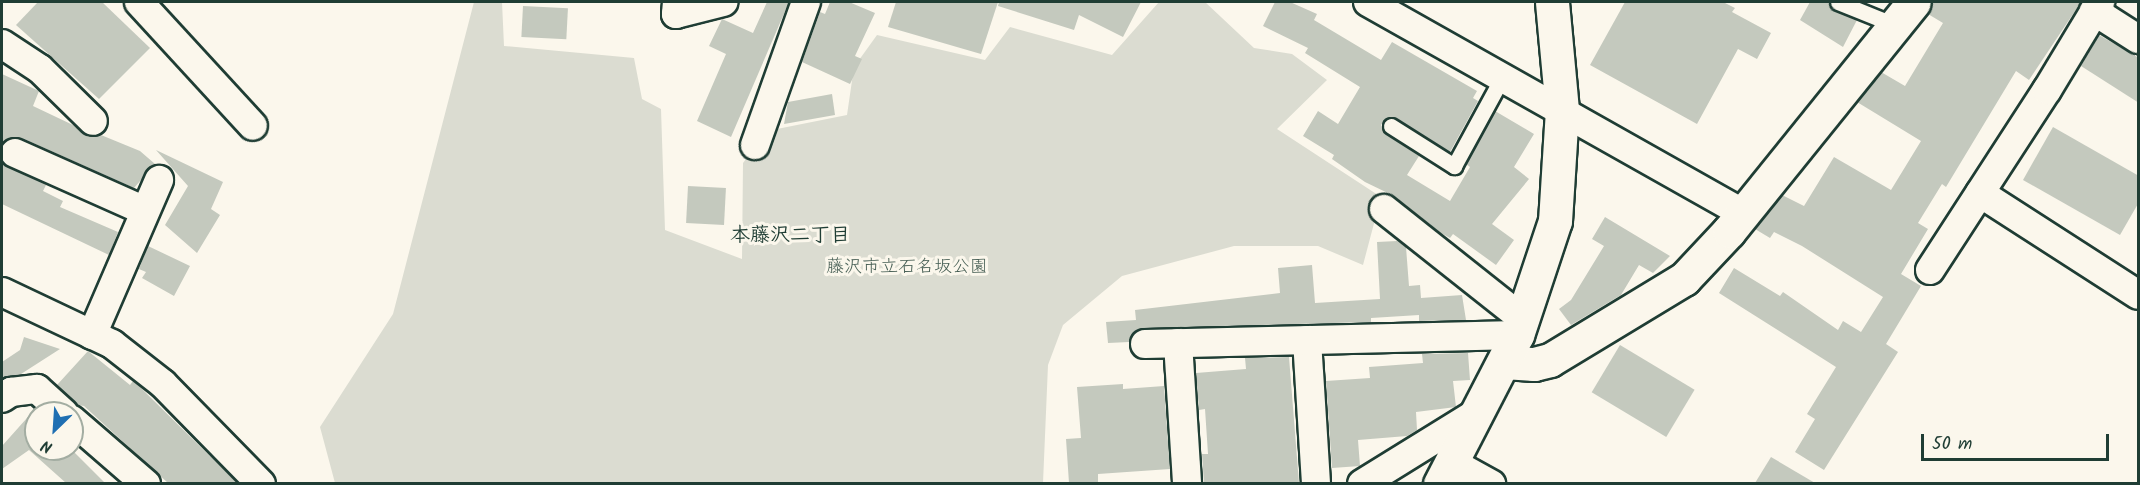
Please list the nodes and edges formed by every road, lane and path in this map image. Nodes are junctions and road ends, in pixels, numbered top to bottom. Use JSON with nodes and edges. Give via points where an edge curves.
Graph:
{"nodes":[{"id":1,"x":139,"y":2,"type":"edge"},
{"id":2,"x":678,"y":2,"type":"edge"},
{"id":3,"x":723,"y":2,"type":"edge"},
{"id":4,"x":806,"y":2,"type":"edge"},
{"id":5,"x":1368,"y":2,"type":"edge"},
{"id":6,"x":1552,"y":2,"type":"edge"},
{"id":7,"x":1838,"y":2,"type":"edge"},
{"id":8,"x":2097,"y":6,"type":"edge"},
{"id":9,"x":1904,"y":13,"type":"edge"},
{"id":10,"x":2139,"y":39,"type":"edge"},
{"id":11,"x":2,"y":44,"type":"edge"},
{"id":12,"x":1503,"y":76,"type":"junction"},
{"id":13,"x":1562,"y":110,"type":"junction"},
{"id":14,"x":93,"y":121,"type":"dead end"},
{"id":15,"x":253,"y":126,"type":"dead end"},
{"id":16,"x":1392,"y":126,"type":"dead end"},
{"id":17,"x":755,"y":145,"type":"dead end"},
{"id":18,"x":15,"y":153,"type":"dead end"},
{"id":19,"x":159,"y":180,"type":"dead end"},
{"id":20,"x":1980,"y":194,"type":"junction"},
{"id":21,"x":1384,"y":209,"type":"dead end"},
{"id":22,"x":145,"y":211,"type":"junction"},
{"id":23,"x":1742,"y":213,"type":"junction"},
{"id":24,"x":1930,"y":270,"type":"dead end"},
{"id":25,"x":2,"y":292,"type":"edge"},
{"id":26,"x":2139,"y":295,"type":"edge"},
{"id":27,"x":92,"y":334,"type":"junction"},
{"id":28,"x":1515,"y":339,"type":"junction"},
{"id":29,"x":1307,"y":340,"type":"junction"},
{"id":30,"x":1178,"y":343,"type":"junction"},
{"id":31,"x":1145,"y":344,"type":"dead end"},
{"id":32,"x":2,"y":398,"type":"edge"},
{"id":33,"x":50,"y":401,"type":"edge"},
{"id":34,"x":1478,"y":412,"type":"junction"},
{"id":35,"x":84,"y":430,"type":"edge"},
{"id":36,"x":1446,"y":473,"type":"edge"},
{"id":37,"x":146,"y":483,"type":"edge"},
{"id":38,"x":261,"y":483,"type":"edge"},
{"id":39,"x":1187,"y":483,"type":"edge"},
{"id":40,"x":1317,"y":483,"type":"edge"},
{"id":41,"x":1362,"y":483,"type":"edge"},
{"id":42,"x":1491,"y":483,"type":"edge"}],
"edges":[{"from":1,"to":15,"type":"street"},
{"from":2,"to":3,"type":"street","via":[[676,14]]},
{"from":4,"to":17,"type":"street"},
{"from":5,"to":12,"type":"street"},
{"from":6,"to":13,"type":"street"},
{"from":7,"to":9,"type":"lane"},
{"from":8,"to":10,"type":"street"},
{"from":8,"to":20,"type":"street"},
{"from":9,"to":23,"type":"street"},
{"from":11,"to":14,"type":"street","via":[[40,69]]},
{"from":12,"to":13,"type":"street"},
{"from":12,"to":16,"type":"lane","via":[[1454,166]]},
{"from":13,"to":23,"type":"street"},
{"from":13,"to":28,"type":"street","via":[[1555,220]]},
{"from":18,"to":22,"type":"street"},
{"from":19,"to":22,"type":"street"},
{"from":20,"to":24,"type":"street"},
{"from":20,"to":26,"type":"street"},
{"from":21,"to":28,"type":"street"},
{"from":22,"to":27,"type":"street"},
{"from":23,"to":28,"type":"street","via":[[1684,279],[1550,360],[1534,364]]},
{"from":25,"to":27,"type":"street"},
{"from":27,"to":38,"type":"street","via":[[112,344],[163,384]]},
{"from":28,"to":29,"type":"street"},
{"from":28,"to":34,"type":"street"},
{"from":29,"to":30,"type":"street"},
{"from":29,"to":40,"type":"street"},
{"from":30,"to":31,"type":"street"},
{"from":30,"to":39,"type":"street"},
{"from":32,"to":33,"type":"street","via":[[11,392],[37,389]]},
{"from":34,"to":36,"type":"street"},
{"from":34,"to":41,"type":"street"},
{"from":35,"to":37,"type":"street"},
{"from":36,"to":42,"type":"street"}]}
